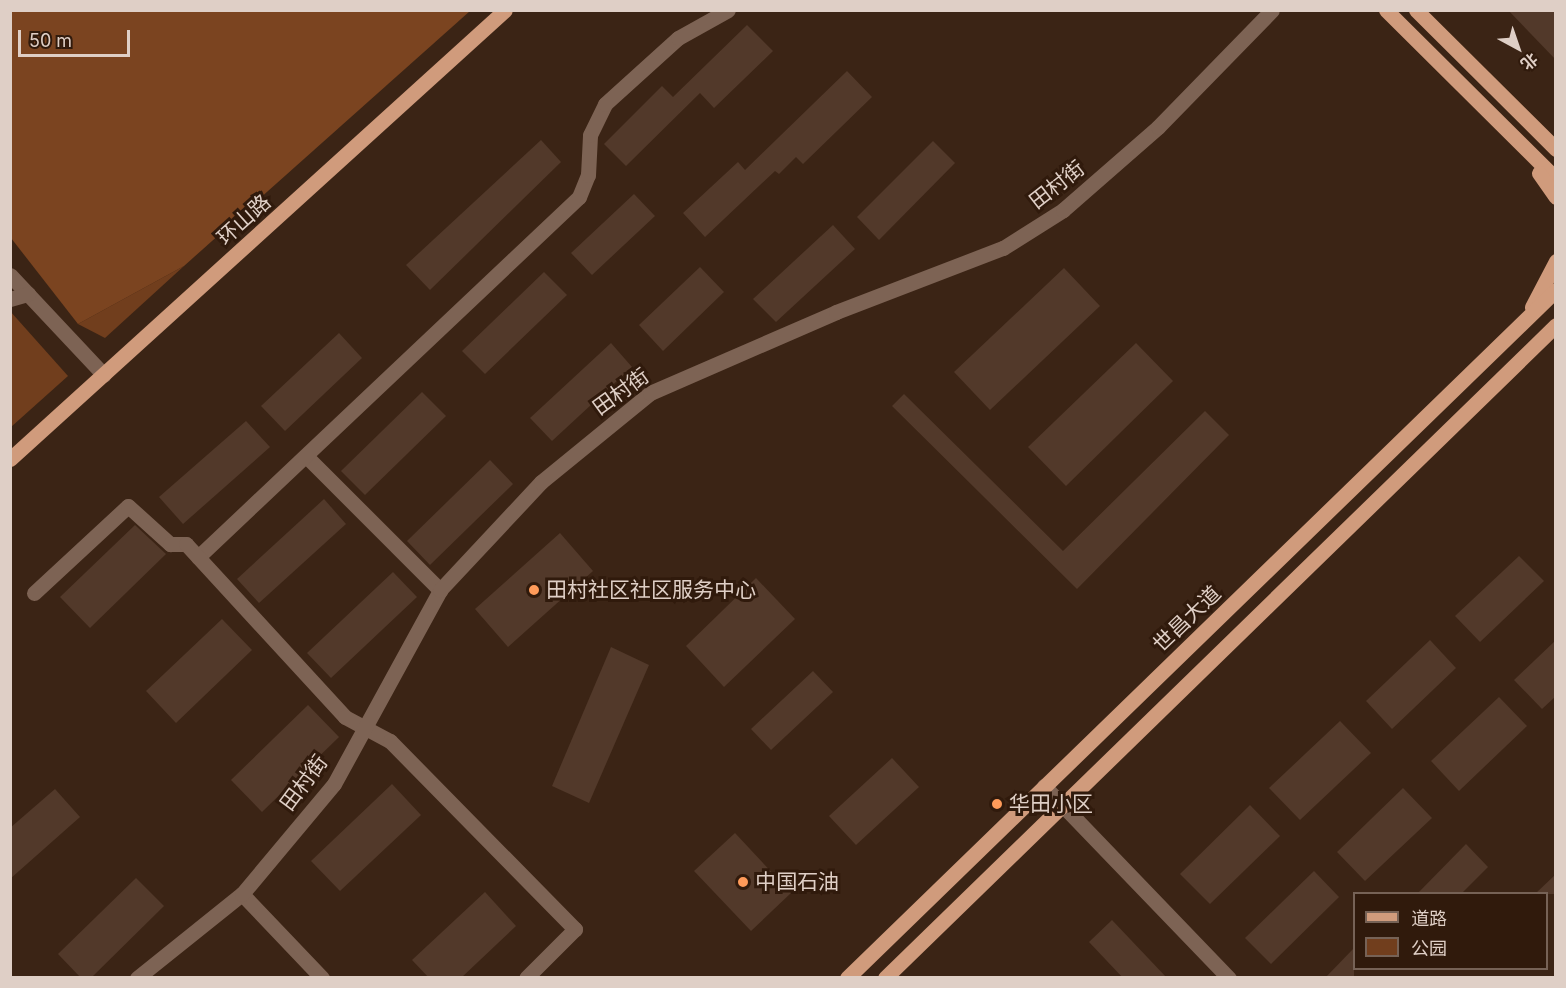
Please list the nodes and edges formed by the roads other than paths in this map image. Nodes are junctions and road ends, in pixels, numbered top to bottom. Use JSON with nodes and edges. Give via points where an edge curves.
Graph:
{"nodes":[{"id":1,"x":505,"y":10,"type":"edge"},
{"id":2,"x":728,"y":10,"type":"edge"},
{"id":3,"x":1272,"y":10,"type":"edge"},
{"id":4,"x":1386,"y":10,"type":"edge"},
{"id":5,"x":1416,"y":10,"type":"edge"},
{"id":6,"x":1527,"y":120,"type":"junction"},
{"id":7,"x":1509,"y":132,"type":"junction"},
{"id":8,"x":1556,"y":140,"type":"edge"},
{"id":9,"x":1556,"y":149,"type":"edge"},
{"id":10,"x":1556,"y":179,"type":"edge"},
{"id":11,"x":1556,"y":197,"type":"edge"},
{"id":12,"x":1556,"y":261,"type":"edge"},
{"id":13,"x":10,"y":275,"type":"edge"},
{"id":14,"x":1556,"y":290,"type":"edge"},
{"id":15,"x":28,"y":294,"type":"junction"},
{"id":16,"x":10,"y":299,"type":"edge"},
{"id":17,"x":1527,"y":317,"type":"junction"},
{"id":18,"x":1553,"y":328,"type":"edge"},
{"id":19,"x":104,"y":375,"type":"junction"},
{"id":20,"x":306,"y":456,"type":"junction"},
{"id":21,"x":10,"y":459,"type":"edge"},
{"id":22,"x":198,"y":557,"type":"junction"},
{"id":23,"x":440,"y":591,"type":"junction"},
{"id":24,"x":33,"y":593,"type":"dead end"},
{"id":25,"x":365,"y":727,"type":"junction"},
{"id":26,"x":1044,"y":786,"type":"junction"},
{"id":27,"x":1060,"y":805,"type":"junction"},
{"id":28,"x":242,"y":894,"type":"junction"},
{"id":29,"x":137,"y":978,"type":"edge"},
{"id":30,"x":322,"y":978,"type":"edge"},
{"id":31,"x":526,"y":978,"type":"edge"},
{"id":32,"x":847,"y":978,"type":"edge"},
{"id":33,"x":885,"y":978,"type":"edge"},
{"id":34,"x":1229,"y":978,"type":"edge"}],
"edges":[{"from":1,"to":19,"type":"main road","name":"环山路"},
{"from":2,"to":20,"type":"street","via":[[678,38],[605,104],[590,135],[588,175],[579,197]]},
{"from":3,"to":23,"type":"street","name":"田村街","via":[[1158,127],[1063,210],[1003,248],[836,312],[650,393],[541,483]]},
{"from":4,"to":7,"type":"main road"},
{"from":5,"to":6,"type":"main road"},
{"from":6,"to":8,"type":"main road"},
{"from":6,"to":9,"type":"main road"},
{"from":7,"to":10,"type":"main road"},
{"from":7,"to":11,"type":"main road"},
{"from":12,"to":17,"type":"main road"},
{"from":13,"to":15,"type":"street"},
{"from":14,"to":17,"type":"main road","name":"世昌大道"},
{"from":15,"to":16,"type":"street"},
{"from":15,"to":19,"type":"street"},
{"from":17,"to":26,"type":"main road","name":"世昌大道"},
{"from":18,"to":27,"type":"main road"},
{"from":19,"to":21,"type":"main road","name":"环山路"},
{"from":20,"to":22,"type":"street"},
{"from":20,"to":23,"type":"street"},
{"from":22,"to":24,"type":"street","via":[[186,544],[170,544],[128,506]]},
{"from":22,"to":25,"type":"street","via":[[345,717]]},
{"from":23,"to":25,"type":"street","name":"田村街"},
{"from":25,"to":28,"type":"street","name":"田村街","via":[[334,784]]},
{"from":25,"to":31,"type":"street","via":[[390,741],[575,929]]},
{"from":26,"to":27,"type":"street"},
{"from":26,"to":32,"type":"main road","name":"世昌大道"},
{"from":27,"to":33,"type":"main road"},
{"from":27,"to":34,"type":"street"},
{"from":28,"to":29,"type":"street","name":"田村街"},
{"from":28,"to":30,"type":"street"}]}
